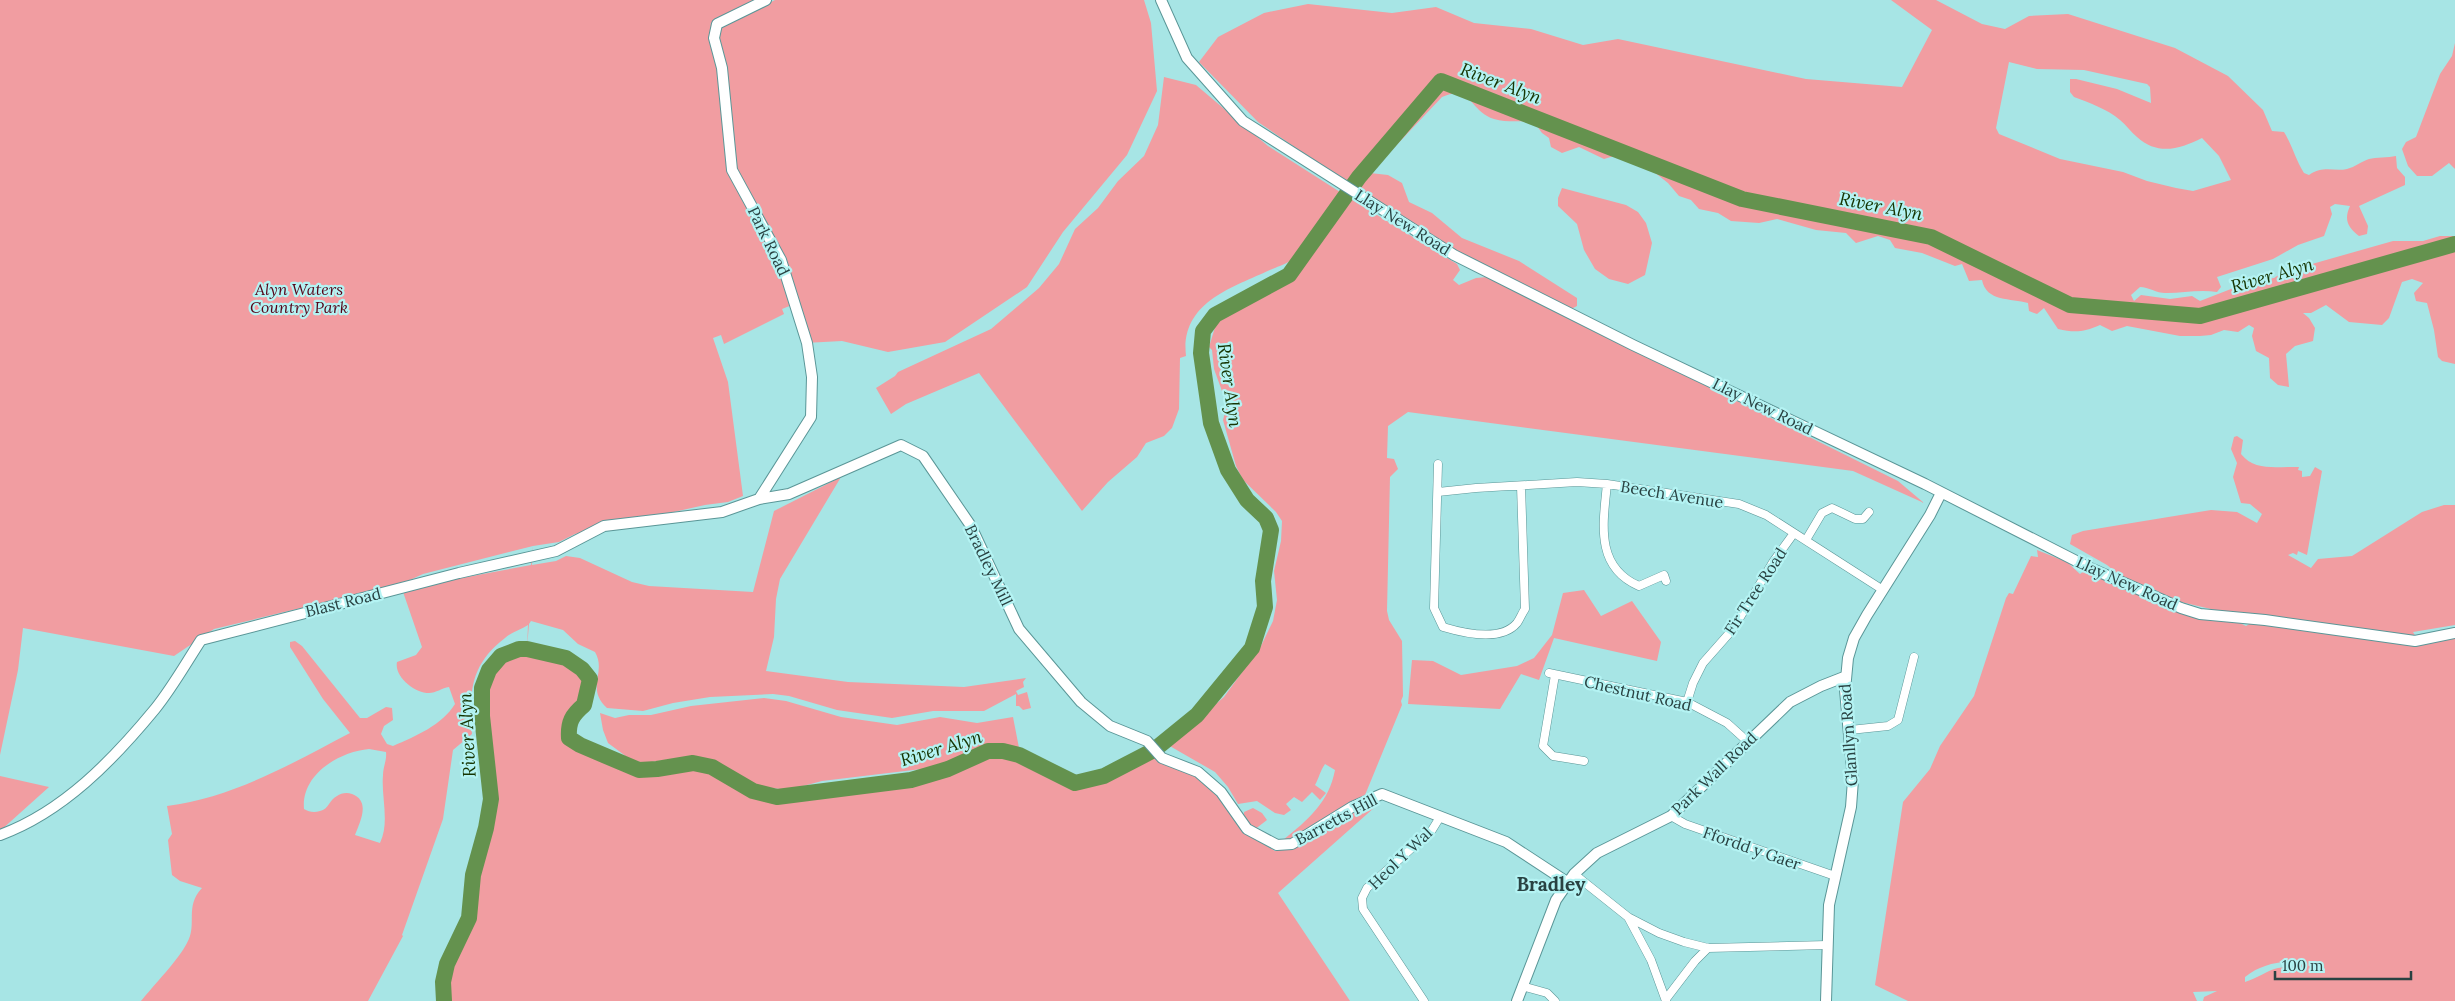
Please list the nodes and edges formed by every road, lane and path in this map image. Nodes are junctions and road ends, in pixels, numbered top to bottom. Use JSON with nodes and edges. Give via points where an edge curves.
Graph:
{"nodes":[{"id":1,"x":766,"y":0,"type":"edge"},
{"id":2,"x":1161,"y":0,"type":"edge"},
{"id":3,"x":1438,"y":464,"type":"dead end"},
{"id":4,"x":1607,"y":484,"type":"junction"},
{"id":5,"x":1521,"y":486,"type":"junction"},
{"id":6,"x":1438,"y":492,"type":"junction"},
{"id":7,"x":1941,"y":492,"type":"junction"},
{"id":8,"x":759,"y":499,"type":"junction"},
{"id":9,"x":1869,"y":512,"type":"dead end"},
{"id":10,"x":1794,"y":533,"type":"junction"},
{"id":11,"x":1806,"y":540,"type":"junction"},
{"id":12,"x":1664,"y":575,"type":"dead end"},
{"id":13,"x":1883,"y":590,"type":"junction"},
{"id":14,"x":2455,"y":633,"type":"edge"},
{"id":15,"x":1914,"y":656,"type":"dead end"},
{"id":16,"x":1844,"y":677,"type":"junction"},
{"id":17,"x":1687,"y":702,"type":"junction"},
{"id":18,"x":1850,"y":730,"type":"junction"},
{"id":19,"x":1747,"y":741,"type":"junction"},
{"id":20,"x":1581,"y":759,"type":"dead end"},
{"id":21,"x":1198,"y":772,"type":"joint"},
{"id":22,"x":1670,"y":816,"type":"junction"},
{"id":23,"x":1440,"y":817,"type":"junction"},
{"id":24,"x":0,"y":835,"type":"edge"},
{"id":25,"x":1574,"y":874,"type":"junction"},
{"id":26,"x":1835,"y":876,"type":"junction"},
{"id":27,"x":1566,"y":882,"type":"junction"},
{"id":28,"x":1628,"y":917,"type":"junction"},
{"id":29,"x":1827,"y":945,"type":"junction"},
{"id":30,"x":1708,"y":948,"type":"junction"},
{"id":31,"x":1522,"y":986,"type":"junction"},
{"id":32,"x":1666,"y":1000,"type":"edge"},
{"id":33,"x":1424,"y":1001,"type":"edge"},
{"id":34,"x":1517,"y":1001,"type":"edge"},
{"id":35,"x":1555,"y":1001,"type":"edge"},
{"id":36,"x":1826,"y":1001,"type":"edge"}],
"edges":[{"from":1,"to":8,"type":"street","name":"Park Road","via":[[717,24],[714,38],[722,68],[732,170],[781,260],[807,343],[812,377],[811,417]]},
{"from":2,"to":7,"type":"street","name":"Llay New Road","via":[[1187,58],[1243,121],[1454,255],[1633,345]]},
{"from":3,"to":6,"type":"street"},
{"from":4,"to":5,"type":"street","name":"Beech Avenue","via":[[1576,482]]},
{"from":4,"to":10,"type":"street","name":"Beech Avenue","via":[[1739,504],[1760,512]]},
{"from":4,"to":12,"type":"street","via":[[1605,550],[1623,579],[1639,586]]},
{"from":5,"to":6,"type":"street","name":"Beech Avenue"},
{"from":5,"to":6,"type":"street","via":[[1525,609],[1516,624],[1498,633],[1465,634],[1443,627],[1434,608]]},
{"from":7,"to":13,"type":"street","name":"Glanllyn Road"},
{"from":7,"to":14,"type":"street","name":"Llay New Road","via":[[2088,567],[2200,614],[2415,642]]},
{"from":8,"to":21,"type":"street","name":"Bradley Mill","via":[[789,494],[900,445],[923,456],[971,526],[1019,629],[1081,702],[1110,726],[1147,741],[1162,758]]},
{"from":8,"to":24,"type":"street","name":"Blast Road","via":[[722,512],[604,526],[556,551],[201,640],[155,709],[97,772],[68,798]]},
{"from":9,"to":11,"type":"street","via":[[1863,519],[1855,519],[1832,508],[1822,513]]},
{"from":10,"to":11,"type":"street","name":"Beech Avenue"},
{"from":10,"to":17,"type":"street","name":"Fir Tree Road","via":[[1733,630],[1703,664]]},
{"from":11,"to":13,"type":"street","name":"Beech Avenue"},
{"from":13,"to":16,"type":"street","name":"Glanllyn Road","via":[[1854,638]]},
{"from":15,"to":18,"type":"street","via":[[1898,720],[1888,726]]},
{"from":16,"to":18,"type":"street","name":"Glanllyn Road"},
{"from":16,"to":19,"type":"street","name":"Park Wall Road","via":[[1790,702]]},
{"from":17,"to":19,"type":"street","name":"Chestnut Road","via":[[1727,723]]},
{"from":17,"to":20,"type":"street","name":"Chestnut Road","via":[[1552,674],[1543,746],[1553,756]]},
{"from":18,"to":26,"type":"street","name":"Glanllyn Road","via":[[1851,807]]},
{"from":19,"to":22,"type":"street","name":"Park Wall Road"},
{"from":21,"to":23,"type":"street","name":"Barretts Hill","via":[[1221,792],[1246,830],[1277,845],[1292,844],[1352,807],[1382,794]]},
{"from":22,"to":25,"type":"street","name":"Park Wall Road","via":[[1597,852]]},
{"from":22,"to":26,"type":"street","name":"Ffordd y Gaer"},
{"from":23,"to":27,"type":"street","via":[[1506,842]]},
{"from":23,"to":33,"type":"street","name":"Heol Y Wal","via":[[1432,830],[1367,888],[1362,898],[1363,909]]},
{"from":25,"to":27,"type":"street","name":"Park Wall Road"},
{"from":25,"to":28,"type":"street"},
{"from":26,"to":29,"type":"street","name":"Glanllyn Road","via":[[1829,905]]},
{"from":27,"to":31,"type":"street","name":"Park Wall Road"},
{"from":28,"to":30,"type":"street","via":[[1658,934]]},
{"from":28,"to":32,"type":"street","via":[[1651,960]]},
{"from":29,"to":30,"type":"street"},
{"from":29,"to":36,"type":"street","name":"Glanllyn Road"},
{"from":30,"to":32,"type":"street"},
{"from":31,"to":34,"type":"street","name":"Park Wall Road"},
{"from":31,"to":35,"type":"street","via":[[1547,993]]}]}
